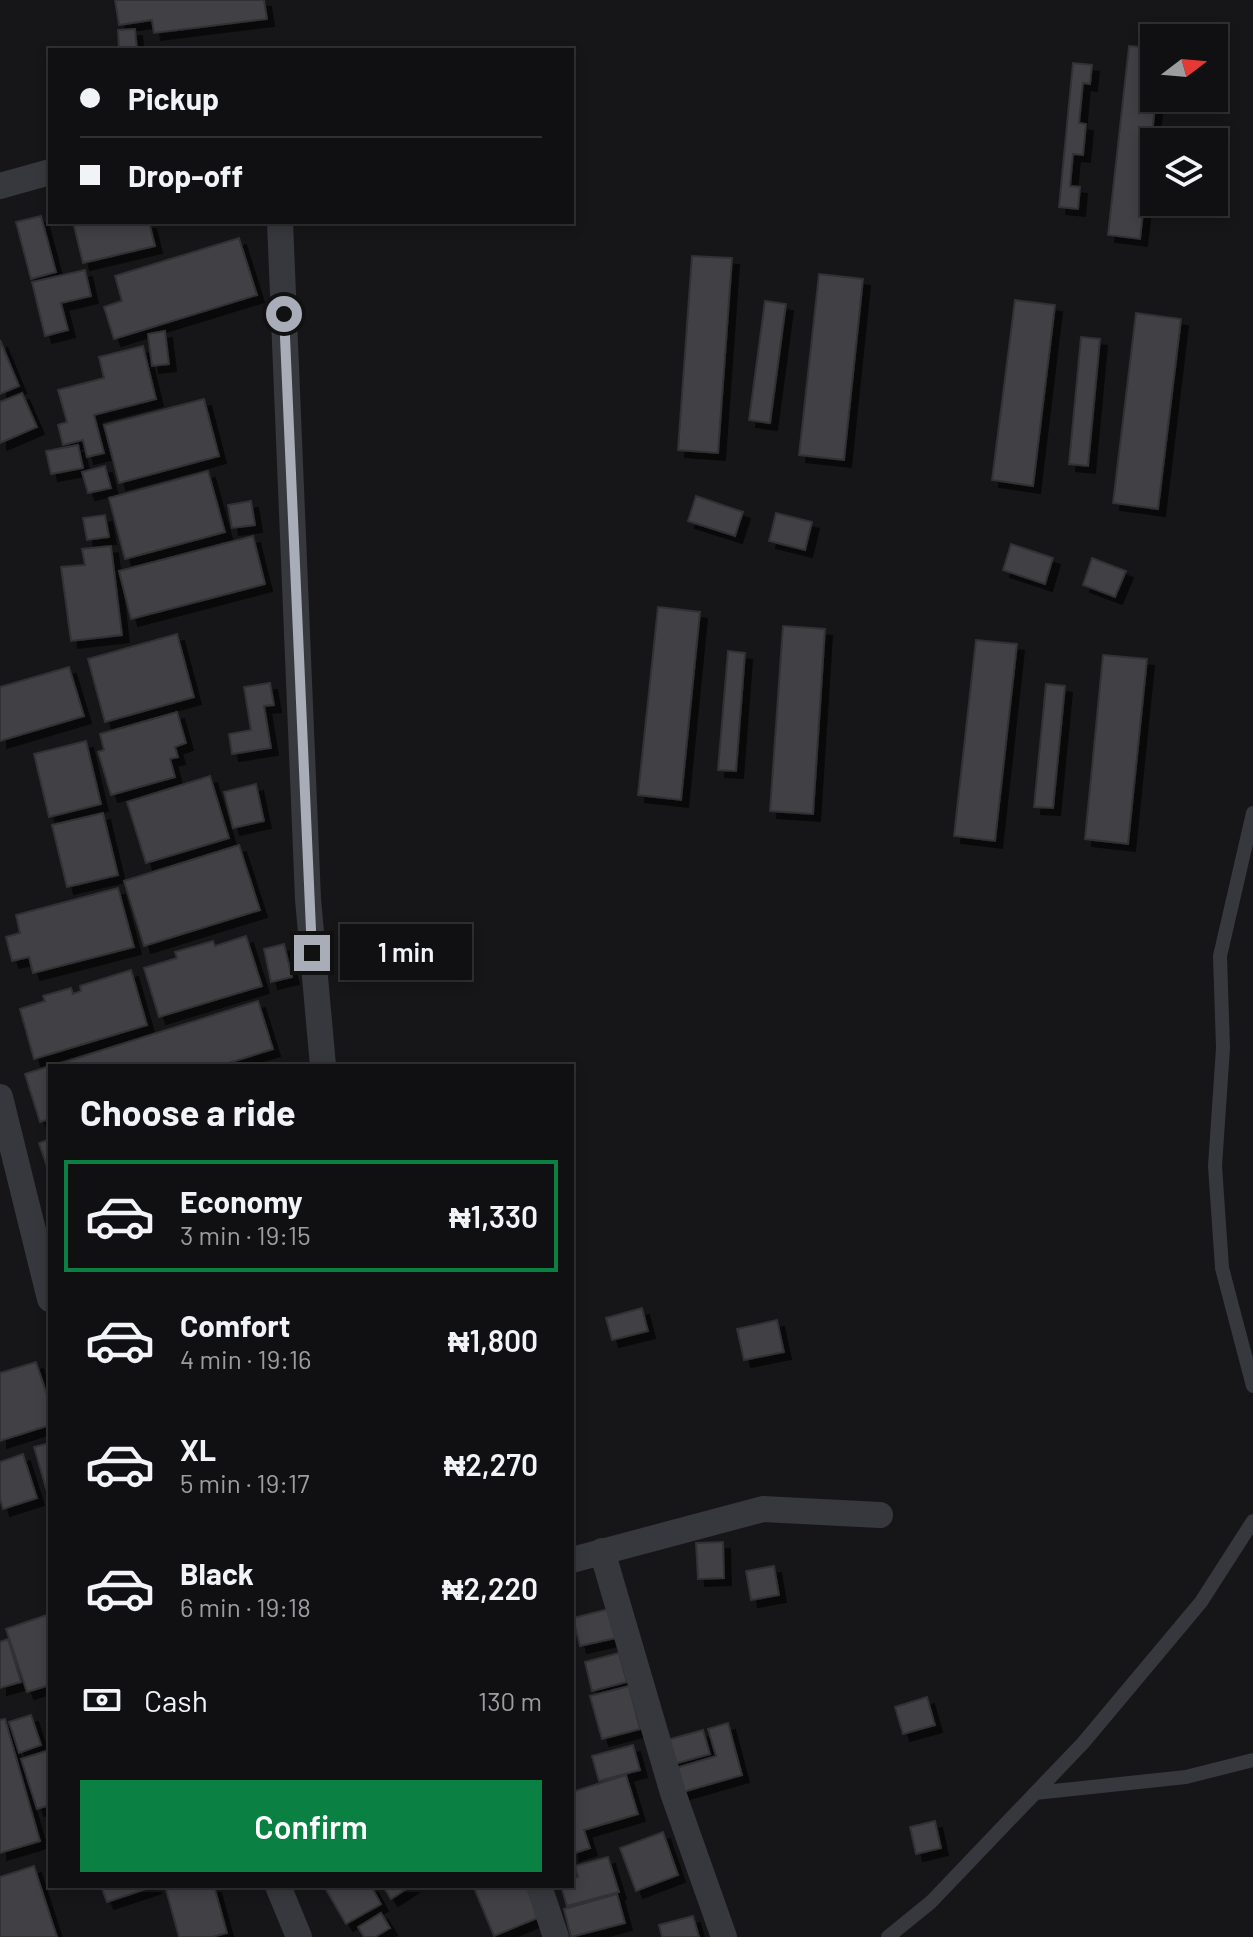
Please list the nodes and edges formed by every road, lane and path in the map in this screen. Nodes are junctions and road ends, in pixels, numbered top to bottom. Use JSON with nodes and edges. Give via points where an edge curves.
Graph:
{"nodes":[{"id":1,"x":48,"y":173,"type":"edge"},
{"id":2,"x":0,"y":186,"type":"edge"},
{"id":3,"x":280,"y":224,"type":"edge"},
{"id":4,"x":1253,"y":813,"type":"edge"},
{"id":5,"x":323,"y":1064,"type":"edge"},
{"id":6,"x":0,"y":1097,"type":"edge"},
{"id":7,"x":48,"y":1291,"type":"edge"},
{"id":8,"x":1253,"y":1386,"type":"edge"},
{"id":9,"x":880,"y":1515,"type":"dead end"},
{"id":10,"x":1253,"y":1521,"type":"edge"},
{"id":11,"x":602,"y":1551,"type":"junction"},
{"id":12,"x":574,"y":1559,"type":"edge"},
{"id":13,"x":1253,"y":1760,"type":"edge"},
{"id":14,"x":1035,"y":1793,"type":"junction"},
{"id":15,"x":279,"y":1888,"type":"edge"},
{"id":16,"x":540,"y":1888,"type":"edge"},
{"id":17,"x":299,"y":1937,"type":"edge"},
{"id":18,"x":556,"y":1937,"type":"edge"},
{"id":19,"x":724,"y":1937,"type":"edge"},
{"id":20,"x":888,"y":1937,"type":"edge"}],
"edges":[{"from":1,"to":2,"type":"street"},
{"from":3,"to":5,"type":"street","via":[[308,899]]},
{"from":4,"to":8,"type":"lane","via":[[1220,956],[1223,1048],[1215,1166],[1222,1268]]},
{"from":6,"to":7,"type":"street"},
{"from":9,"to":11,"type":"street","via":[[763,1509]]},
{"from":10,"to":14,"type":"lane","via":[[1201,1602]]},
{"from":11,"to":12,"type":"street"},
{"from":11,"to":19,"type":"street","via":[[673,1793]]},
{"from":13,"to":14,"type":"lane","via":[[1186,1777]]},
{"from":14,"to":20,"type":"lane","via":[[931,1902]]},
{"from":15,"to":17,"type":"street"},
{"from":16,"to":18,"type":"street"}]}
